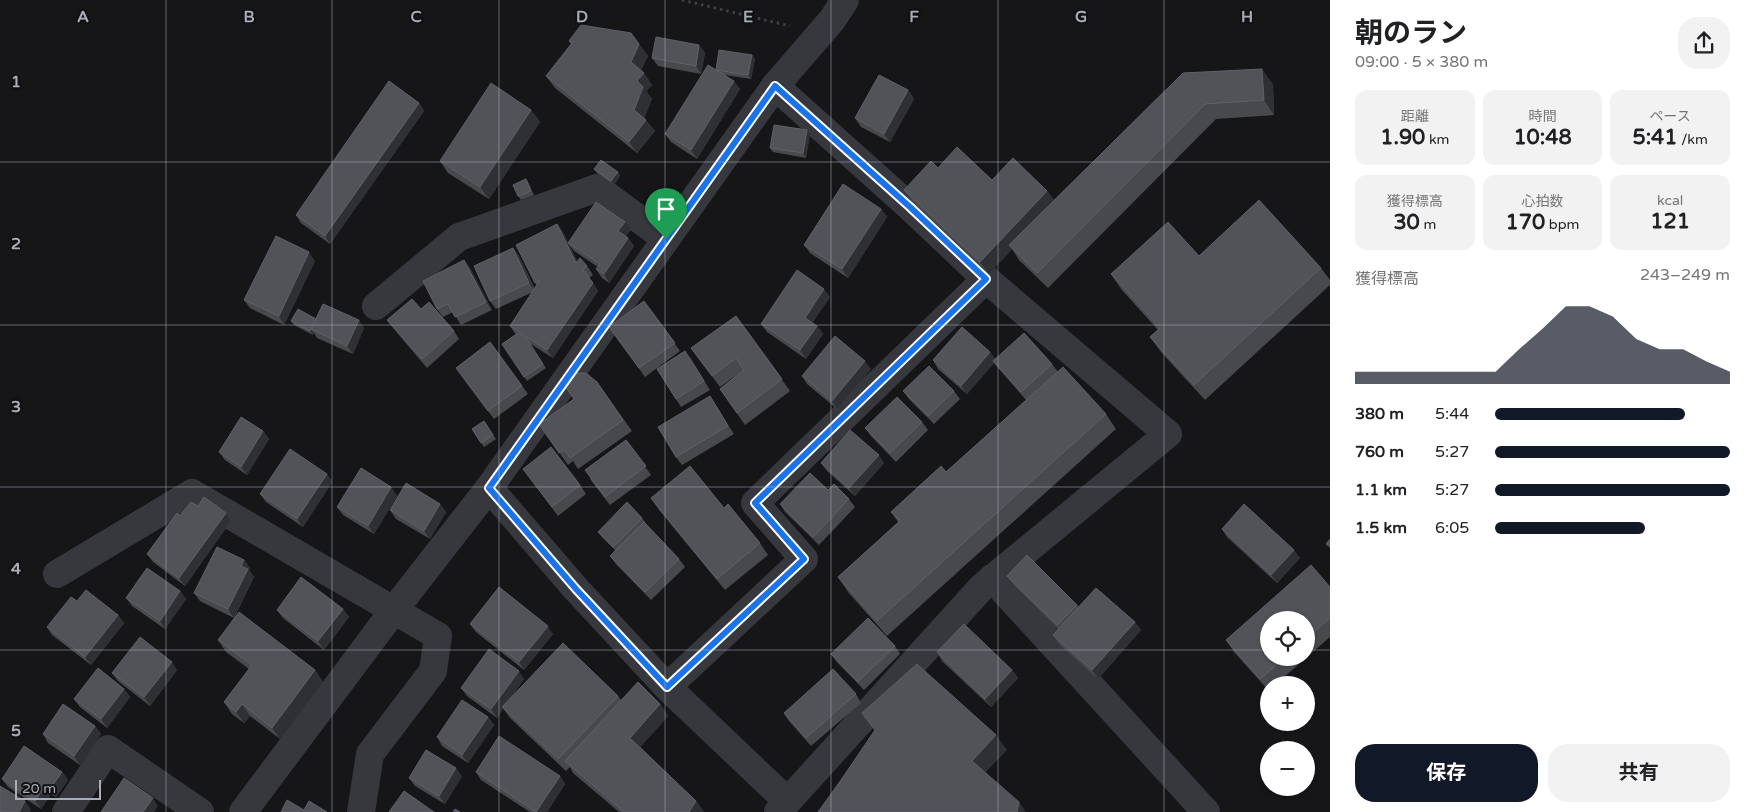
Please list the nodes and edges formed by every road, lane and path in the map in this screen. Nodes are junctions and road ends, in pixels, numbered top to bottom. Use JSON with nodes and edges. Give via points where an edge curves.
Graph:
{"nodes":[{"id":1,"x":682,"y":0,"type":"edge"},
{"id":2,"x":832,"y":18,"type":"edge"},
{"id":3,"x":775,"y":86,"type":"junction"},
{"id":4,"x":666,"y":239,"type":"junction"},
{"id":5,"x":986,"y":279,"type":"junction"},
{"id":6,"x":376,"y":306,"type":"dead end"},
{"id":7,"x":489,"y":488,"type":"junction"},
{"id":8,"x":57,"y":574,"type":"dead end"},
{"id":9,"x":992,"y":578,"type":"junction"},
{"id":10,"x":394,"y":610,"type":"junction"},
{"id":11,"x":667,"y":687,"type":"junction"},
{"id":12,"x":783,"y":806,"type":"edge"},
{"id":13,"x":66,"y":812,"type":"edge"},
{"id":14,"x":200,"y":812,"type":"edge"},
{"id":15,"x":243,"y":812,"type":"edge"},
{"id":16,"x":361,"y":812,"type":"edge"},
{"id":17,"x":1206,"y":812,"type":"edge"}],
"edges":[{"from":1,"to":2,"type":"path"},
{"from":2,"to":3,"type":"street"},
{"from":3,"to":4,"type":"street"},
{"from":3,"to":5,"type":"street"},
{"from":4,"to":6,"type":"street","via":[[597,188],[459,237]]},
{"from":4,"to":7,"type":"street"},
{"from":5,"to":9,"type":"street","via":[[1168,434]]},
{"from":5,"to":11,"type":"street","via":[[755,503],[804,559]]},
{"from":7,"to":10,"type":"street"},
{"from":7,"to":11,"type":"street"},
{"from":8,"to":10,"type":"street","via":[[192,494]]},
{"from":9,"to":12,"type":"street"},
{"from":9,"to":17,"type":"street"},
{"from":10,"to":15,"type":"street"},
{"from":10,"to":16,"type":"street","via":[[438,636],[433,671],[370,754]]},
{"from":11,"to":12,"type":"street"},
{"from":13,"to":14,"type":"street","via":[[108,749]]}]}
